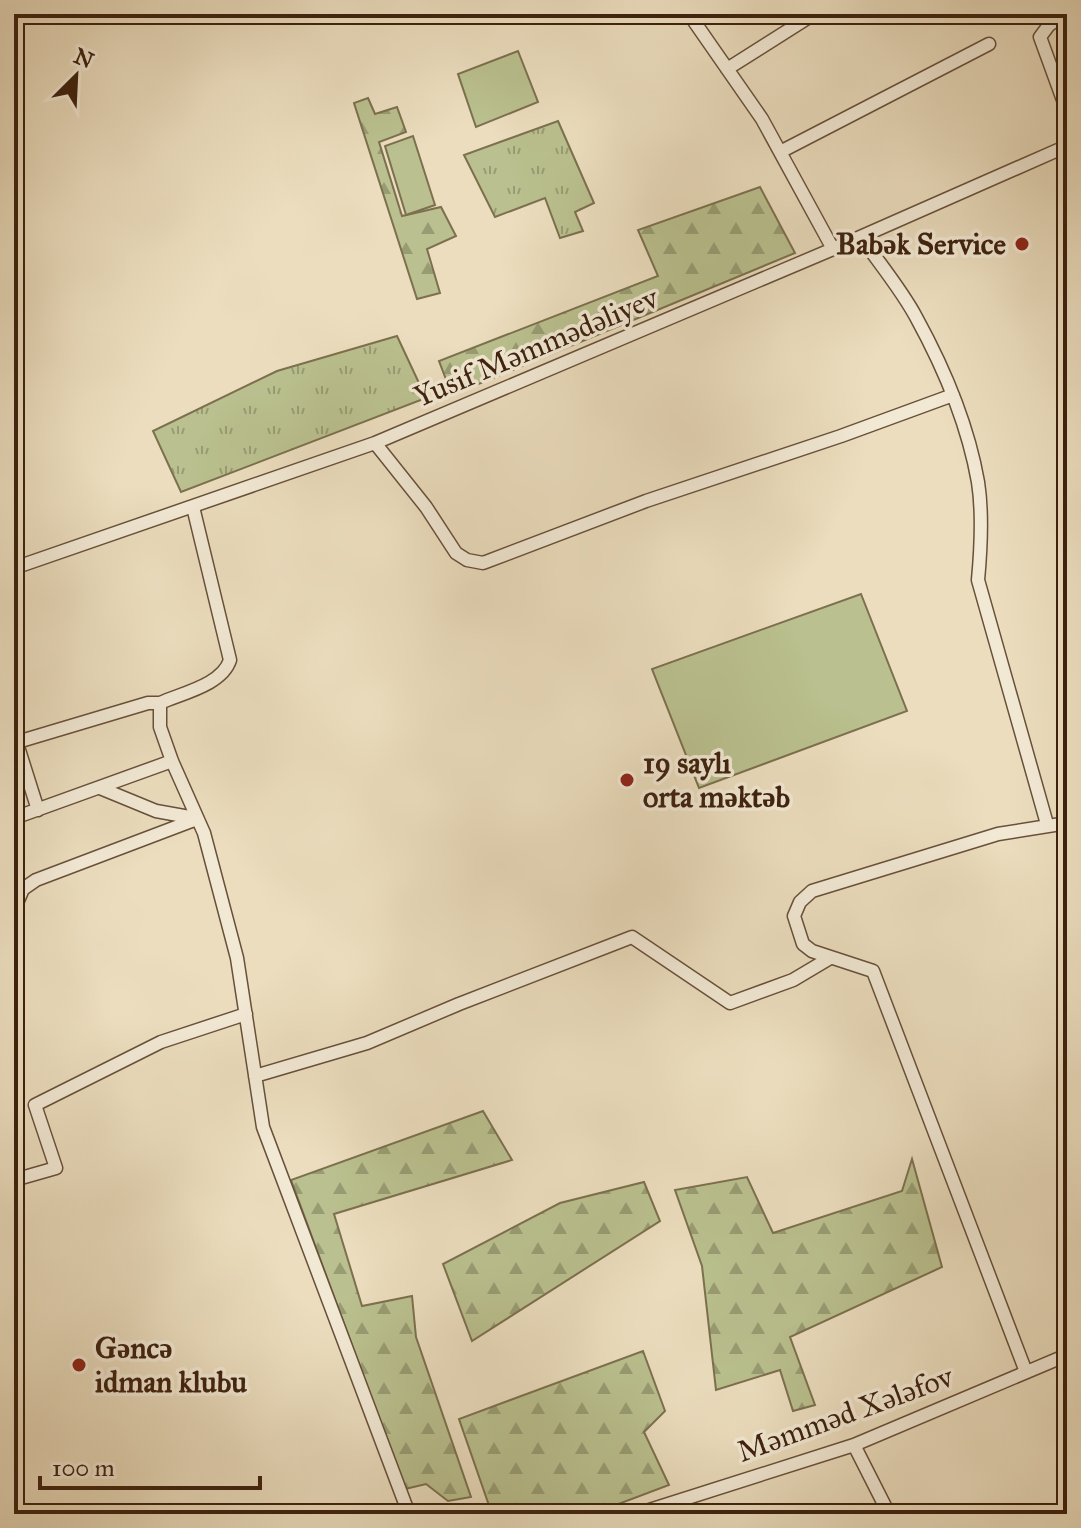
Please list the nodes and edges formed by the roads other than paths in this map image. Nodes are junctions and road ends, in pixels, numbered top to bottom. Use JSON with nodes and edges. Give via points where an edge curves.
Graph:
{"nodes":[{"id":1,"x":689,"y":14,"type":"edge"},
{"id":2,"x":814,"y":14,"type":"edge"},
{"id":3,"x":1066,"y":14,"type":"edge"},
{"id":4,"x":989,"y":44,"type":"dead end"},
{"id":5,"x":727,"y":69,"type":"junction"},
{"id":6,"x":1067,"y":111,"type":"edge"},
{"id":7,"x":1067,"y":146,"type":"edge"},
{"id":8,"x":780,"y":152,"type":"junction"},
{"id":9,"x":861,"y":237,"type":"junction"},
{"id":10,"x":833,"y":249,"type":"junction"},
{"id":11,"x":953,"y":395,"type":"junction"},
{"id":12,"x":375,"y":443,"type":"junction"},
{"id":13,"x":193,"y":507,"type":"junction"},
{"id":14,"x":14,"y":568,"type":"edge"},
{"id":15,"x":160,"y":703,"type":"junction"},
{"id":16,"x":15,"y":740,"type":"edge"},
{"id":17,"x":172,"y":761,"type":"junction"},
{"id":18,"x":100,"y":788,"type":"junction"},
{"id":19,"x":38,"y":810,"type":"junction"},
{"id":20,"x":14,"y":818,"type":"edge"},
{"id":21,"x":197,"y":819,"type":"junction"},
{"id":22,"x":1067,"y":823,"type":"edge"},
{"id":23,"x":1047,"y":824,"type":"junction"},
{"id":24,"x":14,"y":910,"type":"edge"},
{"id":25,"x":830,"y":958,"type":"junction"},
{"id":26,"x":246,"y":1014,"type":"junction"},
{"id":27,"x":255,"y":1076,"type":"junction"},
{"id":28,"x":14,"y":1180,"type":"edge"},
{"id":29,"x":1067,"y":1355,"type":"edge"},
{"id":30,"x":1026,"y":1372,"type":"junction"},
{"id":31,"x":854,"y":1445,"type":"junction"},
{"id":32,"x":409,"y":1514,"type":"edge"},
{"id":33,"x":637,"y":1514,"type":"edge"},
{"id":34,"x":889,"y":1514,"type":"edge"}],
"edges":[{"from":1,"to":5,"type":"street"},
{"from":2,"to":5,"type":"street"},
{"from":3,"to":6,"type":"street","via":[[1040,37]]},
{"from":4,"to":8,"type":"street"},
{"from":5,"to":8,"type":"street"},
{"from":7,"to":9,"type":"street","name":"Yusif Məmmədəliyev"},
{"from":8,"to":10,"type":"street"},
{"from":9,"to":10,"type":"street","name":"Yusif Məmmədəliyev"},
{"from":9,"to":11,"type":"street","via":[[915,315]]},
{"from":10,"to":12,"type":"street","name":"Yusif Məmmədəliyev"},
{"from":11,"to":12,"type":"street","via":[[483,563],[456,553]]},
{"from":11,"to":23,"type":"street","via":[[978,484],[978,580]]},
{"from":12,"to":13,"type":"street","name":"Yusif Məmmədəliyev"},
{"from":13,"to":14,"type":"street","name":"Yusif Məmmədəliyev"},
{"from":13,"to":15,"type":"street","via":[[230,660],[217,678]]},
{"from":15,"to":16,"type":"street"},
{"from":15,"to":17,"type":"street","via":[[160,727]]},
{"from":16,"to":19,"type":"street"},
{"from":17,"to":18,"type":"street"},
{"from":17,"to":21,"type":"street"},
{"from":18,"to":19,"type":"street"},
{"from":18,"to":21,"type":"street","via":[[156,811]]},
{"from":19,"to":20,"type":"street"},
{"from":21,"to":24,"type":"street","via":[[36,880],[23,889]]},
{"from":21,"to":26,"type":"street","via":[[237,958]]},
{"from":22,"to":23,"type":"street"},
{"from":23,"to":25,"type":"street","via":[[812,891],[794,916],[803,944]]},
{"from":25,"to":27,"type":"street","via":[[793,980],[730,1003],[632,937],[367,1043]]},
{"from":25,"to":30,"type":"street","via":[[873,971]]},
{"from":26,"to":27,"type":"street"},
{"from":26,"to":28,"type":"street","via":[[161,1042],[35,1105],[56,1168]]},
{"from":27,"to":32,"type":"street","via":[[263,1127]]},
{"from":29,"to":30,"type":"street","name":"Məmməd Xələfov"},
{"from":30,"to":31,"type":"street","name":"Məmməd Xələfov"},
{"from":31,"to":33,"type":"street","name":"Məmməd Xələfov"},
{"from":31,"to":34,"type":"street"}]}
